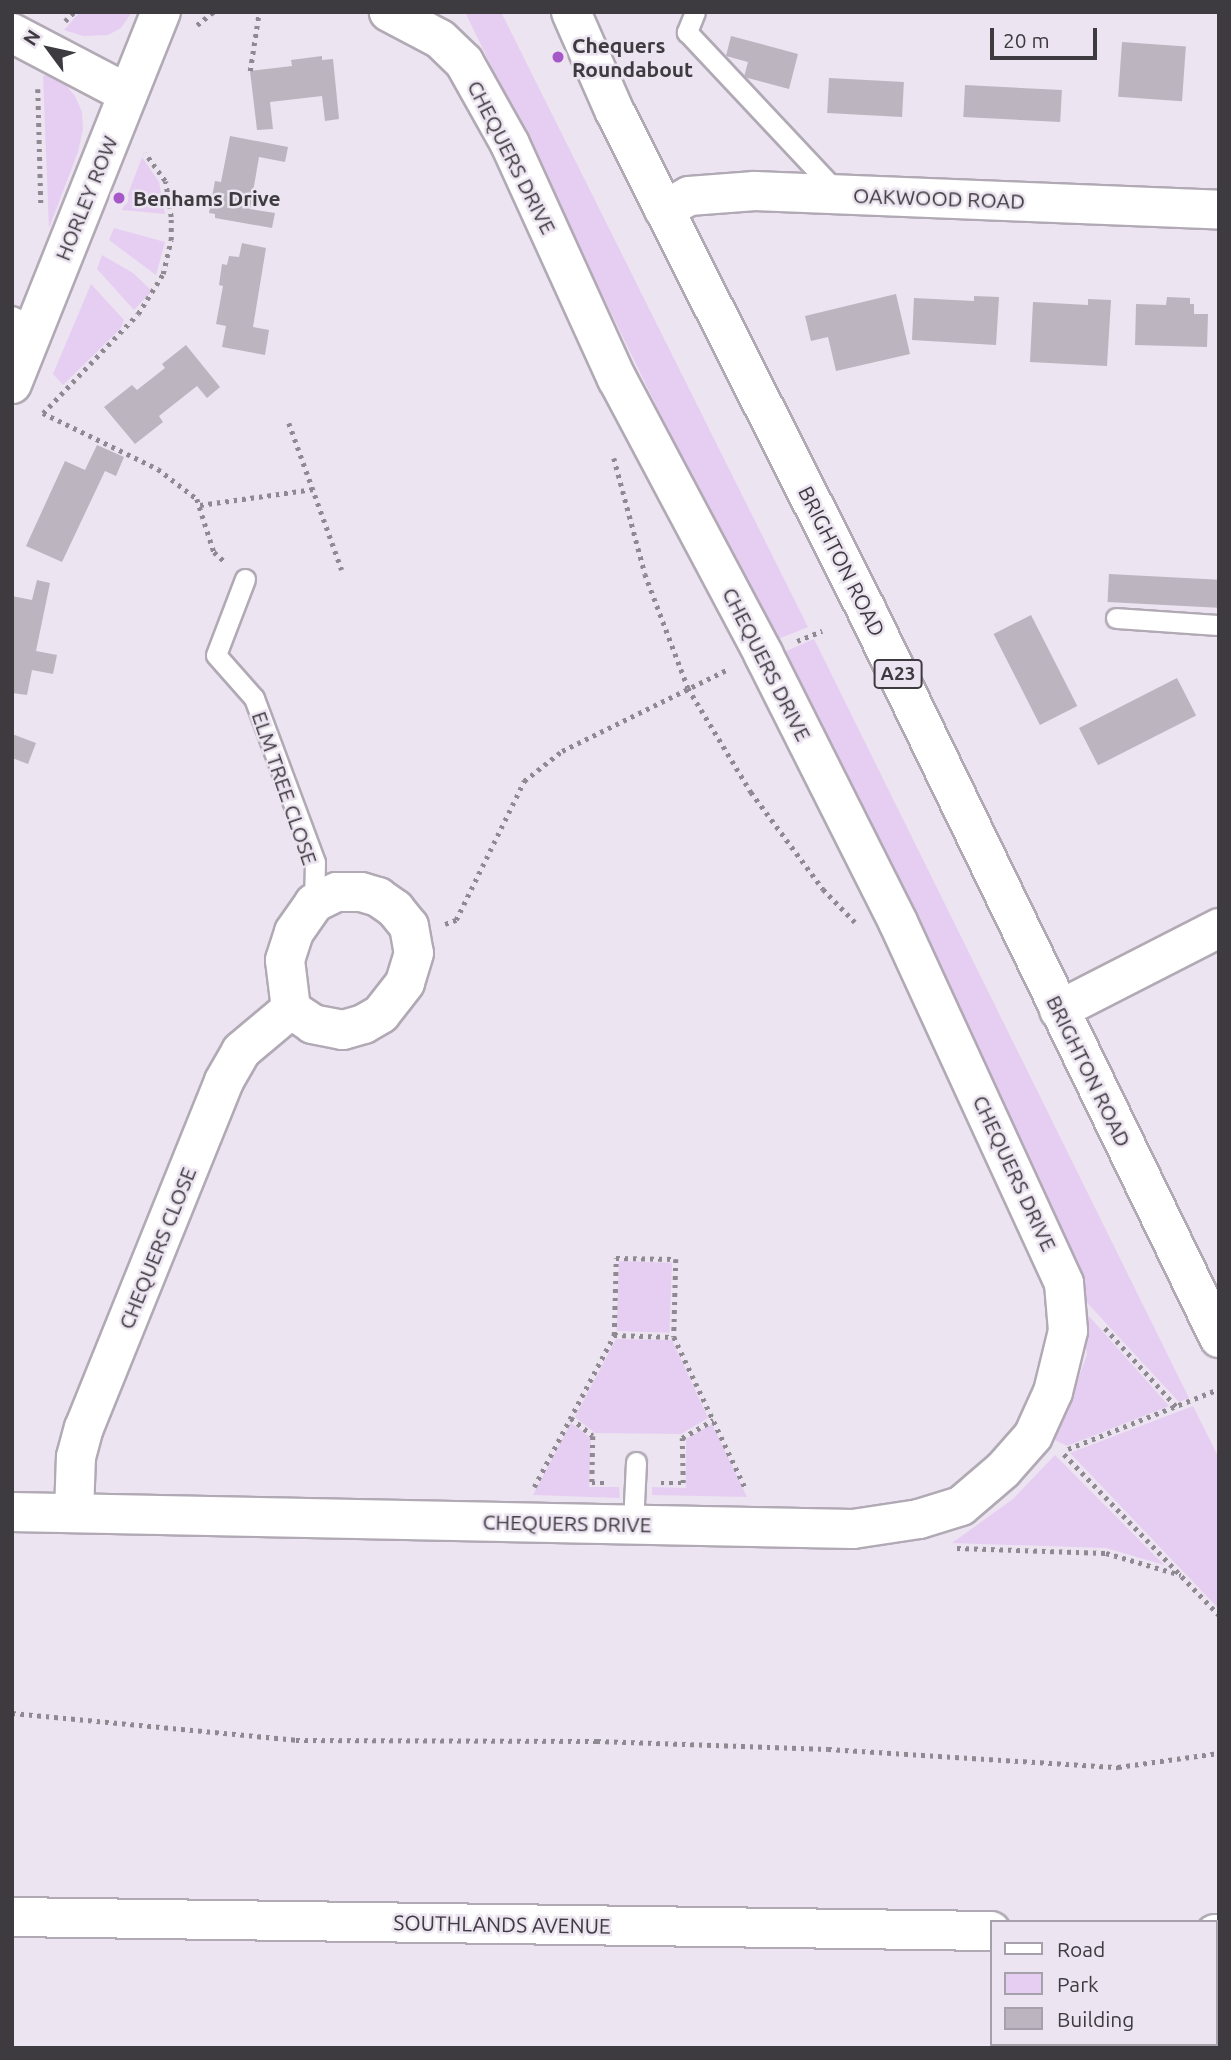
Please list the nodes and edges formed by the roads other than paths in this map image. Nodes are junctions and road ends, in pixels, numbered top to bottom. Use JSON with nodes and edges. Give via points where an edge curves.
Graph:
{"nodes":[{"id":1,"x":160,"y":12,"type":"edge"},
{"id":2,"x":389,"y":12,"type":"edge"},
{"id":3,"x":571,"y":12,"type":"edge"},
{"id":4,"x":695,"y":12,"type":"edge"},
{"id":5,"x":28,"y":42,"type":"edge"},
{"id":6,"x":128,"y":94,"type":"junction"},
{"id":7,"x":838,"y":194,"type":"junction"},
{"id":8,"x":664,"y":209,"type":"junction"},
{"id":9,"x":1219,"y":210,"type":"edge"},
{"id":10,"x":24,"y":322,"type":"edge"},
{"id":11,"x":24,"y":397,"type":"edge"},
{"id":12,"x":245,"y":579,"type":"road end"},
{"id":13,"x":1116,"y":618,"type":"dead end"},
{"id":14,"x":1219,"y":625,"type":"edge"},
{"id":15,"x":314,"y":903,"type":"junction"},
{"id":16,"x":1219,"y":928,"type":"edge"},
{"id":17,"x":291,"y":1009,"type":"junction"},
{"id":18,"x":1059,"y":1010,"type":"junction"},
{"id":19,"x":1219,"y":1338,"type":"edge"},
{"id":20,"x":636,"y":1462,"type":"dead end"},
{"id":21,"x":12,"y":1512,"type":"edge"},
{"id":22,"x":74,"y":1513,"type":"junction"},
{"id":23,"x":633,"y":1524,"type":"junction"},
{"id":24,"x":12,"y":1917,"type":"edge"},
{"id":25,"x":990,"y":1931,"type":"edge"}],
"edges":[{"from":1,"to":6,"type":"street","name":"HORLEY ROW"},
{"from":2,"to":23,"type":"street","name":"CHEQUERS DRIVE","via":[[440,38],[464,62],[503,132],[617,379],[764,655],[898,922],[1064,1283],[1068,1331],[1053,1392],[1033,1436],[961,1506],[919,1519],[853,1528]]},
{"from":3,"to":8,"type":"street","name":"BRIGHTON ROAD","number":"A23"},
{"from":4,"to":7,"type":"lane","via":[[687,33]]},
{"from":5,"to":6,"type":"street"},
{"from":6,"to":10,"type":"street","name":"HORLEY ROW"},
{"from":7,"to":8,"type":"street","name":"OAKWOOD ROAD","via":[[717,193],[689,196]]},
{"from":7,"to":9,"type":"street","name":"OAKWOOD ROAD"},
{"from":8,"to":18,"type":"street","name":"BRIGHTON ROAD","number":"A23","via":[[866,609]]},
{"from":10,"to":11,"type":"street","name":"HORLEY ROW"},
{"from":12,"to":15,"type":"lane","name":"ELM TREE CLOSE","via":[[216,654],[254,698],[315,862]]},
{"from":13,"to":14,"type":"lane"},
{"from":15,"to":17,"type":"street","via":[[294,932],[285,960]]},
{"from":15,"to":17,"type":"street","via":[[337,892],[361,891],[378,897],[409,926],[414,953],[405,983],[381,1014],[364,1024],[329,1029],[301,1019]]},
{"from":16,"to":18,"type":"street"},
{"from":17,"to":22,"type":"street","name":"CHEQUERS CLOSE","via":[[241,1051],[224,1081],[84,1428],[76,1457]]},
{"from":18,"to":19,"type":"street","name":"BRIGHTON ROAD","number":"A23"},
{"from":20,"to":23,"type":"lane"},
{"from":21,"to":22,"type":"street","name":"CHEQUERS DRIVE"},
{"from":22,"to":23,"type":"street","name":"CHEQUERS DRIVE"},
{"from":24,"to":25,"type":"street","name":"SOUTHLANDS AVENUE"}]}
